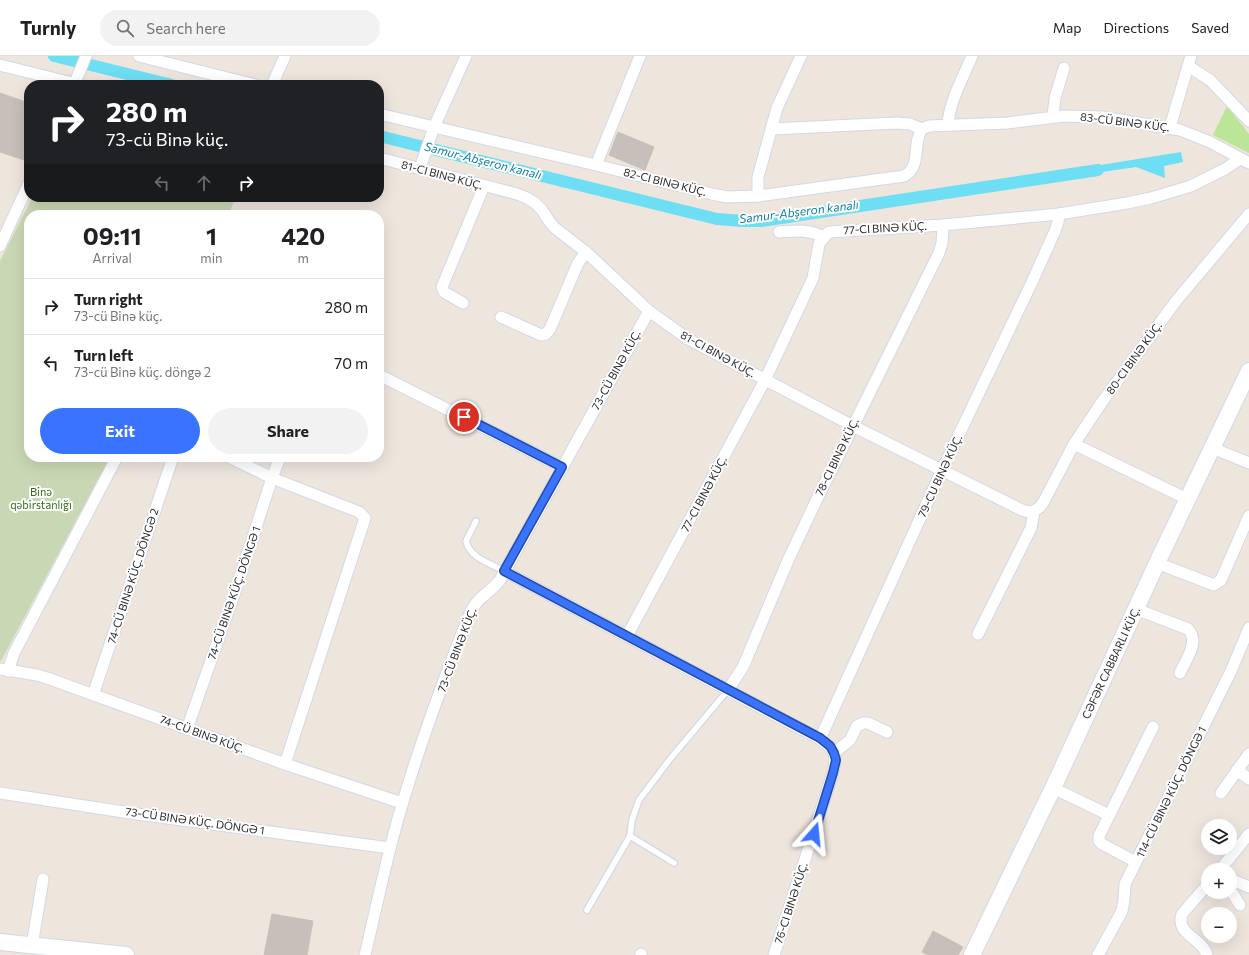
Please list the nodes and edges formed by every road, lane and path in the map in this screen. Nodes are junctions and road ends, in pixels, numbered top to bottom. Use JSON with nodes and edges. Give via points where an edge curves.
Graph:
{"nodes":[{"id":1,"x":86,"y":56,"type":"edge"},
{"id":2,"x":139,"y":56,"type":"edge"},
{"id":3,"x":285,"y":56,"type":"edge"},
{"id":4,"x":466,"y":56,"type":"edge"},
{"id":5,"x":640,"y":56,"type":"edge"},
{"id":6,"x":801,"y":56,"type":"edge"},
{"id":7,"x":972,"y":56,"type":"edge"},
{"id":8,"x":1190,"y":61,"type":"edge"},
{"id":9,"x":0,"y":65,"type":"edge"},
{"id":10,"x":1064,"y":68,"type":"dead end"},
{"id":11,"x":57,"y":80,"type":"edge"},
{"id":12,"x":78,"y":80,"type":"edge"},
{"id":13,"x":235,"y":80,"type":"edge"},
{"id":14,"x":274,"y":80,"type":"edge"},
{"id":15,"x":384,"y":115,"type":"edge"},
{"id":16,"x":1053,"y":116,"type":"junction"},
{"id":17,"x":1249,"y":121,"type":"edge"},
{"id":18,"x":948,"y":125,"type":"junction"},
{"id":19,"x":434,"y":127,"type":"junction"},
{"id":20,"x":1170,"y":127,"type":"junction"},
{"id":21,"x":772,"y":129,"type":"junction"},
{"id":22,"x":922,"y":129,"type":"junction"},
{"id":23,"x":384,"y":159,"type":"edge"},
{"id":24,"x":1245,"y":161,"type":"edge"},
{"id":25,"x":596,"y":165,"type":"junction"},
{"id":26,"x":420,"y":168,"type":"junction"},
{"id":27,"x":484,"y":186,"type":"junction"},
{"id":28,"x":24,"y":194,"type":"edge"},
{"id":29,"x":758,"y":196,"type":"junction"},
{"id":30,"x":1059,"y":214,"type":"junction"},
{"id":31,"x":1249,"y":214,"type":"edge"},
{"id":32,"x":943,"y":225,"type":"junction"},
{"id":33,"x":779,"y":232,"type":"dead end"},
{"id":34,"x":824,"y":236,"type":"junction"},
{"id":35,"x":0,"y":246,"type":"edge"},
{"id":36,"x":586,"y":252,"type":"junction"},
{"id":37,"x":463,"y":303,"type":"dead end"},
{"id":38,"x":649,"y":312,"type":"junction"},
{"id":39,"x":500,"y":317,"type":"dead end"},
{"id":40,"x":1249,"y":371,"type":"edge"},
{"id":41,"x":384,"y":378,"type":"edge"},
{"id":42,"x":765,"y":380,"type":"junction"},
{"id":43,"x":853,"y":426,"type":"junction"},
{"id":44,"x":1074,"y":444,"type":"junction"},
{"id":45,"x":1212,"y":448,"type":"junction"},
{"id":46,"x":114,"y":462,"type":"edge"},
{"id":47,"x":170,"y":462,"type":"edge"},
{"id":48,"x":239,"y":462,"type":"edge"},
{"id":49,"x":278,"y":462,"type":"edge"},
{"id":50,"x":1249,"y":463,"type":"edge"},
{"id":51,"x":562,"y":467,"type":"junction"},
{"id":52,"x":942,"y":470,"type":"junction"},
{"id":53,"x":272,"y":478,"type":"junction"},
{"id":54,"x":1188,"y":499,"type":"junction"},
{"id":55,"x":1034,"y":512,"type":"junction"},
{"id":56,"x":1249,"y":516,"type":"edge"},
{"id":57,"x":476,"y":521,"type":"dead end"},
{"id":58,"x":1157,"y":563,"type":"junction"},
{"id":59,"x":504,"y":571,"type":"junction"},
{"id":60,"x":1136,"y":609,"type":"junction"},
{"id":61,"x":1249,"y":628,"type":"edge"},
{"id":62,"x":978,"y":634,"type":"dead end"},
{"id":63,"x":627,"y":636,"type":"junction"},
{"id":64,"x":4,"y":670,"type":"edge"},
{"id":65,"x":1180,"y":673,"type":"dead end"},
{"id":66,"x":728,"y":690,"type":"junction"},
{"id":67,"x":93,"y":695,"type":"junction"},
{"id":68,"x":1153,"y":727,"type":"dead end"},
{"id":69,"x":187,"y":729,"type":"junction"},
{"id":70,"x":887,"y":732,"type":"dead end"},
{"id":71,"x":820,"y":738,"type":"junction"},
{"id":72,"x":834,"y":753,"type":"junction"},
{"id":73,"x":1249,"y":754,"type":"edge"},
{"id":74,"x":285,"y":764,"type":"junction"},
{"id":75,"x":1237,"y":770,"type":"junction"},
{"id":76,"x":1249,"y":779,"type":"edge"},
{"id":77,"x":1053,"y":788,"type":"junction"},
{"id":78,"x":1221,"y":792,"type":"dead end"},
{"id":79,"x":0,"y":793,"type":"edge"},
{"id":80,"x":402,"y":803,"type":"junction"},
{"id":81,"x":1109,"y":815,"type":"junction"},
{"id":82,"x":1249,"y":834,"type":"edge"},
{"id":83,"x":630,"y":836,"type":"junction"},
{"id":84,"x":390,"y":848,"type":"junction"},
{"id":85,"x":1136,"y":862,"type":"junction"},
{"id":86,"x":674,"y":863,"type":"dead end"},
{"id":87,"x":1226,"y":863,"type":"edge"},
{"id":88,"x":43,"y":879,"type":"dead end"},
{"id":89,"x":1237,"y":882,"type":"edge"},
{"id":90,"x":1249,"y":887,"type":"edge"},
{"id":91,"x":1201,"y":892,"type":"edge"},
{"id":92,"x":1236,"y":899,"type":"edge"},
{"id":93,"x":1240,"y":905,"type":"dead end"},
{"id":94,"x":587,"y":910,"type":"dead end"},
{"id":95,"x":0,"y":942,"type":"edge"},
{"id":96,"x":32,"y":946,"type":"junction"},
{"id":97,"x":126,"y":955,"type":"edge"},
{"id":98,"x":365,"y":955,"type":"edge"},
{"id":99,"x":774,"y":955,"type":"edge"},
{"id":100,"x":972,"y":955,"type":"edge"},
{"id":101,"x":1098,"y":955,"type":"edge"},
{"id":102,"x":1207,"y":955,"type":"edge"}],
"edges":[{"from":1,"to":12,"type":"street"},
{"from":2,"to":13,"type":"street"},
{"from":3,"to":14,"type":"street"},
{"from":4,"to":19,"type":"street"},
{"from":5,"to":25,"type":"street"},
{"from":6,"to":21,"type":"street","via":[[778,108]]},
{"from":7,"to":18,"type":"street","via":[[950,107]]},
{"from":8,"to":17,"type":"street"},
{"from":8,"to":20,"type":"street"},
{"from":9,"to":11,"type":"street"},
{"from":10,"to":16,"type":"street","via":[[1055,98]]},
{"from":15,"to":19,"type":"street","name":"82-CI BINƏ KÜÇ."},
{"from":16,"to":18,"type":"street","name":"83-CÜ BINƏ KÜÇ.","via":[[1006,123]]},
{"from":16,"to":20,"type":"street","name":"83-CÜ BINƏ KÜÇ.","via":[[1102,117]]},
{"from":18,"to":22,"type":"street","name":"83-CÜ BINƏ KÜÇ."},
{"from":19,"to":25,"type":"street","name":"82-CI BINƏ KÜÇ."},
{"from":19,"to":26,"type":"street"},
{"from":20,"to":24,"type":"street","name":"83-CÜ BINƏ KÜÇ.","via":[[1197,136]]},
{"from":21,"to":22,"type":"street","via":[[896,123],[910,124]]},
{"from":21,"to":29,"type":"street","via":[[758,177]]},
{"from":22,"to":29,"type":"street","name":"82-CI BINƏ KÜÇ.","via":[[914,167],[909,174]]},
{"from":23,"to":26,"type":"street","name":"81-CI BINƏ KÜÇ."},
{"from":24,"to":30,"type":"street","name":"77-CI BINƏ KÜÇ.","via":[[1191,186],[1151,198]]},
{"from":25,"to":29,"type":"street","name":"82-CI BINƏ KÜÇ.","via":[[712,194],[728,197]]},
{"from":26,"to":27,"type":"street","name":"81-CI BINƏ KÜÇ."},
{"from":27,"to":36,"type":"street","name":"81-CI BINƏ KÜÇ.","via":[[527,198],[542,210],[556,228]]},
{"from":27,"to":37,"type":"street","via":[[442,287],[444,292]]},
{"from":28,"to":35,"type":"street"},
{"from":30,"to":32,"type":"street","name":"77-CI BINƏ KÜÇ."},
{"from":30,"to":52,"type":"street","name":"79-CU BINƏ KÜÇ.","via":[[1055,231],[1032,282]]},
{"from":31,"to":44,"type":"street","name":"80-CI BINƏ KÜÇ.","via":[[1176,301]]},
{"from":32,"to":34,"type":"street","name":"77-CI BINƏ KÜÇ.","via":[[834,231]]},
{"from":32,"to":43,"type":"street","name":"78-CI BINƏ KÜÇ.","via":[[939,253]]},
{"from":33,"to":34,"type":"street","via":[[806,230]]},
{"from":34,"to":42,"type":"street","name":"77-CI BINƏ KÜÇ.","via":[[819,244],[813,278]]},
{"from":36,"to":38,"type":"street","name":"81-CI BINƏ KÜÇ."},
{"from":36,"to":39,"type":"street","via":[[578,262],[546,334],[541,335]]},
{"from":38,"to":42,"type":"street","name":"81-CI BINƏ KÜÇ.","via":[[688,339]]},
{"from":38,"to":51,"type":"street","name":"73-CÜ BINƏ KÜÇ."},
{"from":40,"to":45,"type":"street"},
{"from":41,"to":51,"type":"street"},
{"from":42,"to":43,"type":"street","name":"81-CI BINƏ KÜÇ."},
{"from":42,"to":63,"type":"street","name":"77-CI BINƏ KÜÇ."},
{"from":43,"to":52,"type":"street","name":"81-CI BINƏ KÜÇ."},
{"from":43,"to":66,"type":"street","name":"78-CI BINƏ KÜÇ.","via":[[789,558],[743,667]]},
{"from":44,"to":54,"type":"street"},
{"from":44,"to":55,"type":"street","name":"80-CI BINƏ KÜÇ.","via":[[1044,501]]},
{"from":45,"to":50,"type":"street"},
{"from":45,"to":54,"type":"street"},
{"from":46,"to":64,"type":"street"},
{"from":47,"to":67,"type":"street","name":"74-CÜ BINƏ KÜÇ. DÖNGƏ 2"},
{"from":48,"to":53,"type":"street"},
{"from":49,"to":53,"type":"street","name":"74-CÜ BINƏ KÜÇ. DÖNGƏ 1"},
{"from":51,"to":59,"type":"street","name":"73-CÜ BINƏ KÜÇ."},
{"from":52,"to":55,"type":"street","name":"81-CI BINƏ KÜÇ.","via":[[1022,510]]},
{"from":52,"to":71,"type":"street","name":"79-CU BINƏ KÜÇ."},
{"from":53,"to":69,"type":"street","name":"74-CÜ BINƏ KÜÇ. DÖNGƏ 1"},
{"from":53,"to":74,"type":"street","via":[[359,512],[365,518]]},
{"from":54,"to":58,"type":"street"},
{"from":55,"to":62,"type":"street","via":[[1031,528]]},
{"from":56,"to":58,"type":"street","via":[[1220,580],[1214,585]]},
{"from":57,"to":59,"type":"lane","via":[[466,541],[468,548],[475,556]]},
{"from":58,"to":60,"type":"street"},
{"from":59,"to":63,"type":"street"},
{"from":59,"to":80,"type":"street","name":"73-CÜ BINƏ KÜÇ.","via":[[495,586],[477,601],[470,613]]},
{"from":60,"to":65,"type":"street","via":[[1188,629],[1192,634],[1194,643]]},
{"from":60,"to":77,"type":"street"},
{"from":61,"to":85,"type":"street","name":"114-CÜ BINƏ KÜÇ. DÖNGƏ 1","via":[[1231,671]]},
{"from":63,"to":66,"type":"street"},
{"from":64,"to":67,"type":"street","name":"74-CÜ BINƏ KÜÇ.","via":[[37,675]]},
{"from":66,"to":71,"type":"street"},
{"from":66,"to":83,"type":"lane","via":[[670,758],[639,800]]},
{"from":67,"to":69,"type":"street","name":"74-CÜ BINƏ KÜÇ."},
{"from":68,"to":81,"type":"street"},
{"from":69,"to":74,"type":"street","name":"74-CÜ BINƏ KÜÇ."},
{"from":70,"to":72,"type":"street","via":[[863,723],[857,726],[850,740]]},
{"from":71,"to":72,"type":"street"},
{"from":72,"to":99,"type":"street","via":[[836,760],[833,773]]},
{"from":73,"to":75,"type":"street"},
{"from":74,"to":80,"type":"street","name":"74-CÜ BINƏ KÜÇ."},
{"from":75,"to":76,"type":"street"},
{"from":75,"to":78,"type":"street"},
{"from":77,"to":81,"type":"street"},
{"from":77,"to":100,"type":"street"},
{"from":79,"to":84,"type":"street","name":"73-CÜ BINƏ KÜÇ. DÖNGƏ 1"},
{"from":80,"to":84,"type":"street","name":"73-CÜ BINƏ KÜÇ."},
{"from":81,"to":85,"type":"street","via":[[1099,841]]},
{"from":82,"to":87,"type":"street"},
{"from":83,"to":86,"type":"lane"},
{"from":83,"to":94,"type":"lane"},
{"from":84,"to":98,"type":"street","name":"73-CÜ BINƏ KÜÇ."},
{"from":85,"to":101,"type":"street","name":"114-CÜ BINƏ KÜÇ. DÖNGƏ 1","via":[[1125,884],[1122,911]]},
{"from":88,"to":96,"type":"street"},
{"from":89,"to":90,"type":"street"},
{"from":91,"to":102,"type":"street","via":[[1180,919],[1181,926]]},
{"from":92,"to":93,"type":"street"},
{"from":95,"to":96,"type":"street"},
{"from":96,"to":97,"type":"street"}]}
